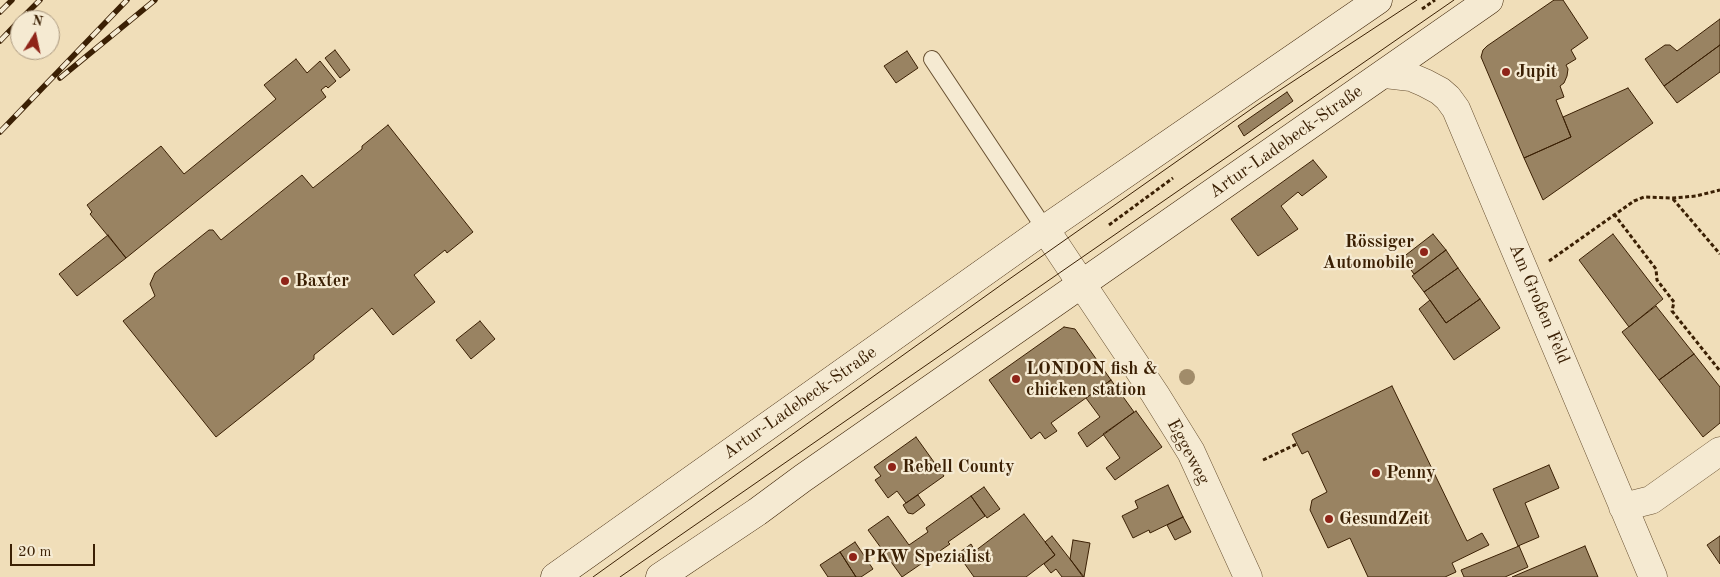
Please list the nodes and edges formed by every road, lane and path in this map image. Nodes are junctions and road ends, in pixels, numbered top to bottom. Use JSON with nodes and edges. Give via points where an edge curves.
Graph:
{"nodes":[{"id":1,"x":1378,"y":0,"type":"edge"},
{"id":2,"x":1434,"y":0,"type":"edge"},
{"id":3,"x":1489,"y":0,"type":"edge"},
{"id":4,"x":1422,"y":9,"type":"dead end"},
{"id":5,"x":932,"y":58,"type":"dead end"},
{"id":6,"x":1385,"y":74,"type":"junction"},
{"id":7,"x":1173,"y":178,"type":"dead end"},
{"id":8,"x":1720,"y":190,"type":"edge"},
{"id":9,"x":1673,"y":198,"type":"junction"},
{"id":10,"x":1614,"y":214,"type":"junction"},
{"id":11,"x":1109,"y":224,"type":"dead end"},
{"id":12,"x":1045,"y":228,"type":"junction"},
{"id":13,"x":1720,"y":254,"type":"edge"},
{"id":14,"x":1527,"y":276,"type":"junction"},
{"id":15,"x":1082,"y":284,"type":"junction"},
{"id":16,"x":1720,"y":371,"type":"edge"},
{"id":17,"x":1297,"y":444,"type":"dead end"},
{"id":18,"x":1720,"y":451,"type":"edge"},
{"id":19,"x":1263,"y":460,"type":"dead end"},
{"id":20,"x":1624,"y":507,"type":"junction"},
{"id":21,"x":555,"y":577,"type":"edge"},
{"id":22,"x":660,"y":577,"type":"edge"},
{"id":23,"x":1248,"y":577,"type":"edge"},
{"id":24,"x":1653,"y":577,"type":"edge"}],
"edges":[{"from":1,"to":12,"type":"street","name":"Artur-Ladebeck-Straße"},
{"from":2,"to":4,"type":"path"},
{"from":3,"to":6,"type":"street","name":"Artur-Ladebeck-Straße"},
{"from":5,"to":12,"type":"lane"},
{"from":6,"to":14,"type":"street","name":"Am Großen Feld","via":[[1411,77],[1448,98],[1462,123]]},
{"from":6,"to":15,"type":"street","name":"Artur-Ladebeck-Straße"},
{"from":7,"to":11,"type":"path"},
{"from":8,"to":9,"type":"path"},
{"from":9,"to":10,"type":"path","via":[[1644,197]]},
{"from":9,"to":13,"type":"path"},
{"from":10,"to":14,"type":"path"},
{"from":10,"to":16,"type":"path","via":[[1656,269],[1657,280],[1674,302],[1672,311]]},
{"from":12,"to":15,"type":"street"},
{"from":12,"to":21,"type":"street","name":"Artur-Ladebeck-Straße"},
{"from":14,"to":20,"type":"street","name":"Am Großen Feld"},
{"from":15,"to":22,"type":"street","name":"Artur-Ladebeck-Straße"},
{"from":15,"to":23,"type":"street","name":"Eggeweg","via":[[1191,452]]},
{"from":17,"to":19,"type":"path"},
{"from":18,"to":20,"type":"street","via":[[1651,500]]},
{"from":20,"to":24,"type":"street","name":"Am Großen Feld"}]}
